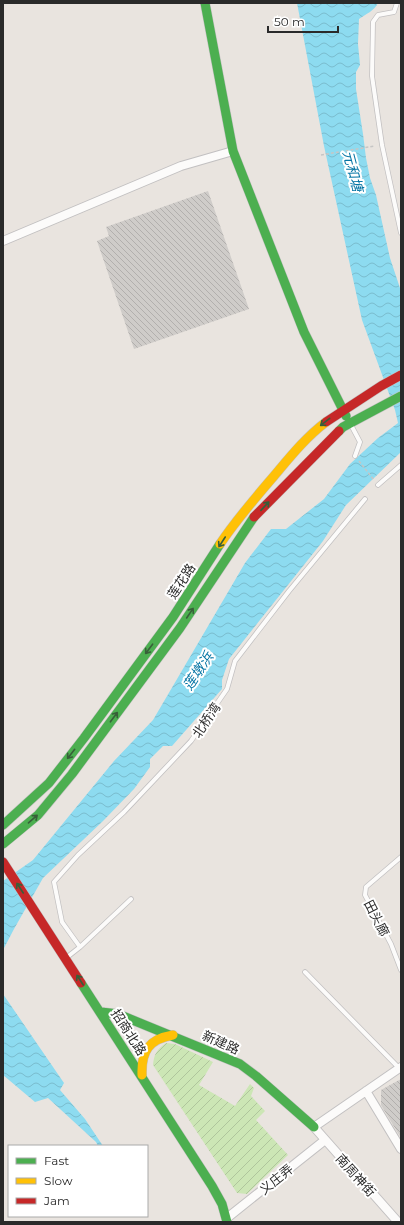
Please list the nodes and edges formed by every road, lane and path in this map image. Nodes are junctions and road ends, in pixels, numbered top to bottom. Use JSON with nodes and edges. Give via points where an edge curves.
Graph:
{"nodes":[{"id":1,"x":205,"y":3,"type":"edge"},
{"id":2,"x":397,"y":3,"type":"edge"},
{"id":3,"x":382,"y":144,"type":"junction"},
{"id":4,"x":232,"y":151,"type":"junction"},
{"id":5,"x":321,"y":155,"type":"dead end"},
{"id":6,"x":401,"y":233,"type":"edge"},
{"id":7,"x":3,"y":241,"type":"edge"},
{"id":8,"x":401,"y":375,"type":"edge"},
{"id":9,"x":401,"y":396,"type":"edge"},
{"id":10,"x":342,"y":410,"type":"junction"},
{"id":11,"x":350,"y":424,"type":"junction"},
{"id":12,"x":355,"y":456,"type":"joint"},
{"id":13,"x":401,"y":466,"type":"edge"},
{"id":14,"x":378,"y":485,"type":"joint"},
{"id":15,"x":365,"y":499,"type":"dead end"},
{"id":16,"x":3,"y":825,"type":"edge"},
{"id":17,"x":3,"y":844,"type":"edge"},
{"id":18,"x":401,"y":856,"type":"edge"},
{"id":19,"x":4,"y":863,"type":"edge"},
{"id":20,"x":131,"y":898,"type":"dead end"},
{"id":21,"x":80,"y":947,"type":"junction"},
{"id":22,"x":66,"y":958,"type":"junction"},
{"id":23,"x":401,"y":970,"type":"edge"},
{"id":24,"x":305,"y":972,"type":"dead end"},
{"id":25,"x":101,"y":1012,"type":"junction"},
{"id":26,"x":173,"y":1035,"type":"junction"},
{"id":27,"x":400,"y":1067,"type":"edge"},
{"id":28,"x":142,"y":1076,"type":"junction"},
{"id":29,"x":366,"y":1091,"type":"junction"},
{"id":30,"x":314,"y":1128,"type":"junction"},
{"id":31,"x":325,"y":1140,"type":"junction"},
{"id":32,"x":401,"y":1149,"type":"edge"},
{"id":33,"x":227,"y":1220,"type":"edge"},
{"id":34,"x":398,"y":1222,"type":"edge"}],
"edges":[{"from":1,"to":4,"type":"main road"},
{"from":2,"to":3,"type":"lane","via":[[394,12],[378,15],[373,22],[372,76]]},
{"from":3,"to":5,"type":"path"},
{"from":3,"to":6,"type":"lane"},
{"from":4,"to":7,"type":"street","via":[[181,166]]},
{"from":4,"to":10,"type":"main road","via":[[304,332]]},
{"from":8,"to":10,"type":"main road","name":"莲花路"},
{"from":9,"to":11,"type":"main road","name":"莲花路"},
{"from":10,"to":11,"type":"main road"},
{"from":10,"to":16,"type":"main road","name":"莲花路","one_way":true,"via":[[315,430],[235,522],[173,617],[84,738],[49,783]]},
{"from":11,"to":12,"type":"lane","via":[[360,442]]},
{"from":17,"to":11,"type":"main road","name":"莲花路","one_way":true,"via":[[38,815],[72,774],[180,628],[254,517],[343,427]]},
{"from":12,"to":14,"type":"path"},
{"from":13,"to":14,"type":"lane"},
{"from":15,"to":21,"type":"lane","name":"北桥湾","via":[[235,661],[227,689],[191,741],[54,882],[62,922]]},
{"from":18,"to":23,"type":"lane","name":"田头廊","via":[[366,887],[365,895],[391,944]]},
{"from":22,"to":19,"type":"main road","name":"招商北路","one_way":true},
{"from":20,"to":21,"type":"lane"},
{"from":21,"to":22,"type":"lane"},
{"from":25,"to":22,"type":"main road","name":"招商北路","one_way":true},
{"from":24,"to":27,"type":"lane"},
{"from":25,"to":26,"type":"main road","name":"新建路","via":[[123,1016]]},
{"from":25,"to":28,"type":"main road","name":"招商北路"},
{"from":26,"to":28,"type":"main road","via":[[155,1040],[146,1049],[142,1057]]},
{"from":26,"to":30,"type":"main road","name":"新建路","via":[[240,1064]]},
{"from":27,"to":29,"type":"street"},
{"from":28,"to":33,"type":"main road","name":"招商北路","via":[[212,1186]]},
{"from":29,"to":30,"type":"street"},
{"from":29,"to":32,"type":"street"},
{"from":30,"to":31,"type":"street","name":"南周神街"},
{"from":31,"to":33,"type":"street","name":"义庄弄"},
{"from":31,"to":34,"type":"street","name":"南周神街"}]}
